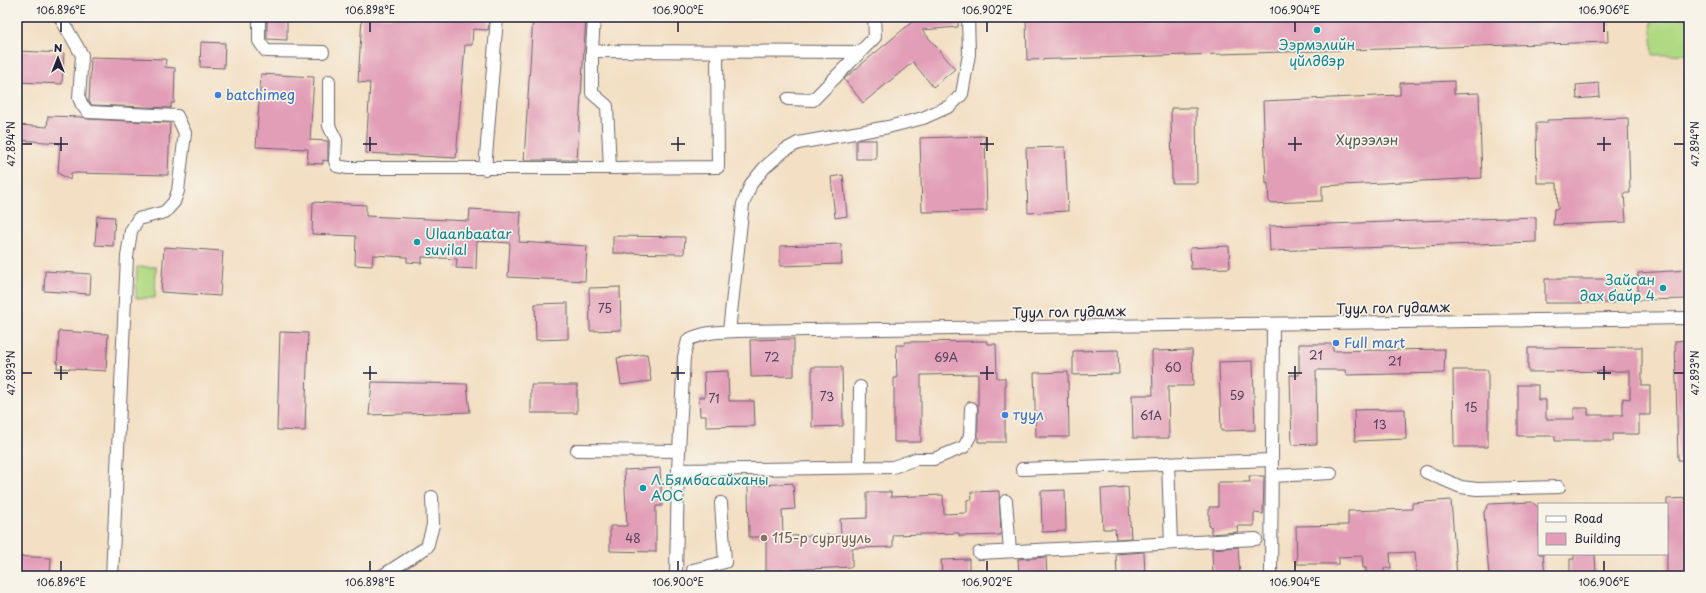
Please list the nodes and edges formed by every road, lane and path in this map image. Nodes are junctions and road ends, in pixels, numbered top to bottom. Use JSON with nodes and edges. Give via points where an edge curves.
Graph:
{"nodes":[{"id":1,"x":60,"y":17,"type":"edge"},
{"id":2,"x":259,"y":17,"type":"edge"},
{"id":3,"x":497,"y":17,"type":"edge"},
{"id":4,"x":594,"y":17,"type":"edge"},
{"id":5,"x":874,"y":17,"type":"edge"},
{"id":6,"x":968,"y":17,"type":"edge"},
{"id":7,"x":592,"y":51,"type":"junction"},
{"id":8,"x":323,"y":52,"type":"dead end"},
{"id":9,"x":717,"y":52,"type":"junction"},
{"id":10,"x":860,"y":52,"type":"junction"},
{"id":11,"x":329,"y":81,"type":"dead end"},
{"id":12,"x":788,"y":99,"type":"dead end"},
{"id":13,"x":610,"y":168,"type":"junction"},
{"id":14,"x":485,"y":169,"type":"junction"},
{"id":15,"x":1689,"y":318,"type":"edge"},
{"id":16,"x":1273,"y":324,"type":"junction"},
{"id":17,"x":729,"y":331,"type":"junction"},
{"id":18,"x":860,"y":386,"type":"dead end"},
{"id":19,"x":971,"y":408,"type":"dead end"},
{"id":20,"x":577,"y":450,"type":"dead end"},
{"id":21,"x":679,"y":451,"type":"junction"},
{"id":22,"x":1272,"y":460,"type":"junction"},
{"id":23,"x":1168,"y":463,"type":"junction"},
{"id":24,"x":860,"y":467,"type":"junction"},
{"id":25,"x":1022,"y":469,"type":"dead end"},
{"id":26,"x":678,"y":470,"type":"junction"},
{"id":27,"x":1426,"y":472,"type":"dead end"},
{"id":28,"x":1331,"y":473,"type":"dead end"},
{"id":29,"x":1272,"y":476,"type":"junction"},
{"id":30,"x":1559,"y":488,"type":"dead end"},
{"id":31,"x":432,"y":497,"type":"dead end"},
{"id":32,"x":1006,"y":501,"type":"dead end"},
{"id":33,"x":721,"y":503,"type":"dead end"},
{"id":34,"x":1256,"y":539,"type":"dead end"},
{"id":35,"x":1171,"y":543,"type":"junction"},
{"id":36,"x":1010,"y":551,"type":"junction"},
{"id":37,"x":979,"y":553,"type":"dead end"},
{"id":38,"x":112,"y":576,"type":"edge"},
{"id":39,"x":382,"y":576,"type":"edge"},
{"id":40,"x":676,"y":576,"type":"edge"},
{"id":41,"x":693,"y":576,"type":"edge"},
{"id":42,"x":1271,"y":576,"type":"edge"}],
"edges":[{"from":1,"to":38,"type":"street","via":[[82,55],[79,98],[88,112],[177,116],[185,133],[178,191],[174,202],[165,212],[138,219],[131,231],[127,257]]},
{"from":2,"to":8,"type":"street","via":[[259,41],[266,51]]},
{"from":3,"to":14,"type":"street"},
{"from":4,"to":7,"type":"street"},
{"from":5,"to":10,"type":"street","via":[[875,37]]},
{"from":6,"to":17,"type":"street","via":[[969,54],[962,94],[950,106],[923,118],[888,127],[798,143],[765,167],[751,184],[743,204]]},
{"from":7,"to":9,"type":"street"},
{"from":7,"to":13,"type":"street","via":[[592,93],[607,106]]},
{"from":9,"to":10,"type":"street"},
{"from":9,"to":13,"type":"street","via":[[718,167]]},
{"from":10,"to":12,"type":"street","via":[[813,100]]},
{"from":11,"to":14,"type":"street","via":[[329,126],[336,140],[335,161],[338,166]]},
{"from":13,"to":14,"type":"street"},
{"from":15,"to":16,"type":"street","name":"Туул гол гудамж"},
{"from":16,"to":17,"type":"street","name":"Туул гол гудамж"},
{"from":16,"to":22,"type":"street"},
{"from":17,"to":21,"type":"street","name":"Туул гол гудамж","via":[[696,336],[688,340],[684,357]]},
{"from":18,"to":24,"type":"street"},
{"from":19,"to":24,"type":"street","via":[[970,436],[964,447],[934,459],[916,459],[893,467]]},
{"from":20,"to":21,"type":"street"},
{"from":21,"to":26,"type":"street","name":"Туул гол гудамж"},
{"from":22,"to":23,"type":"street"},
{"from":22,"to":29,"type":"street"},
{"from":23,"to":25,"type":"street"},
{"from":23,"to":35,"type":"street"},
{"from":24,"to":26,"type":"street"},
{"from":26,"to":40,"type":"street","name":"Туул гол гудамж"},
{"from":27,"to":30,"type":"street","via":[[1461,486],[1477,489]]},
{"from":28,"to":29,"type":"street"},
{"from":29,"to":42,"type":"street"},
{"from":31,"to":39,"type":"street","via":[[432,525],[427,547]]},
{"from":32,"to":36,"type":"street"},
{"from":33,"to":41,"type":"street","via":[[725,562],[693,570]]},
{"from":34,"to":35,"type":"street"},
{"from":35,"to":36,"type":"street"},
{"from":36,"to":37,"type":"street"}]}
